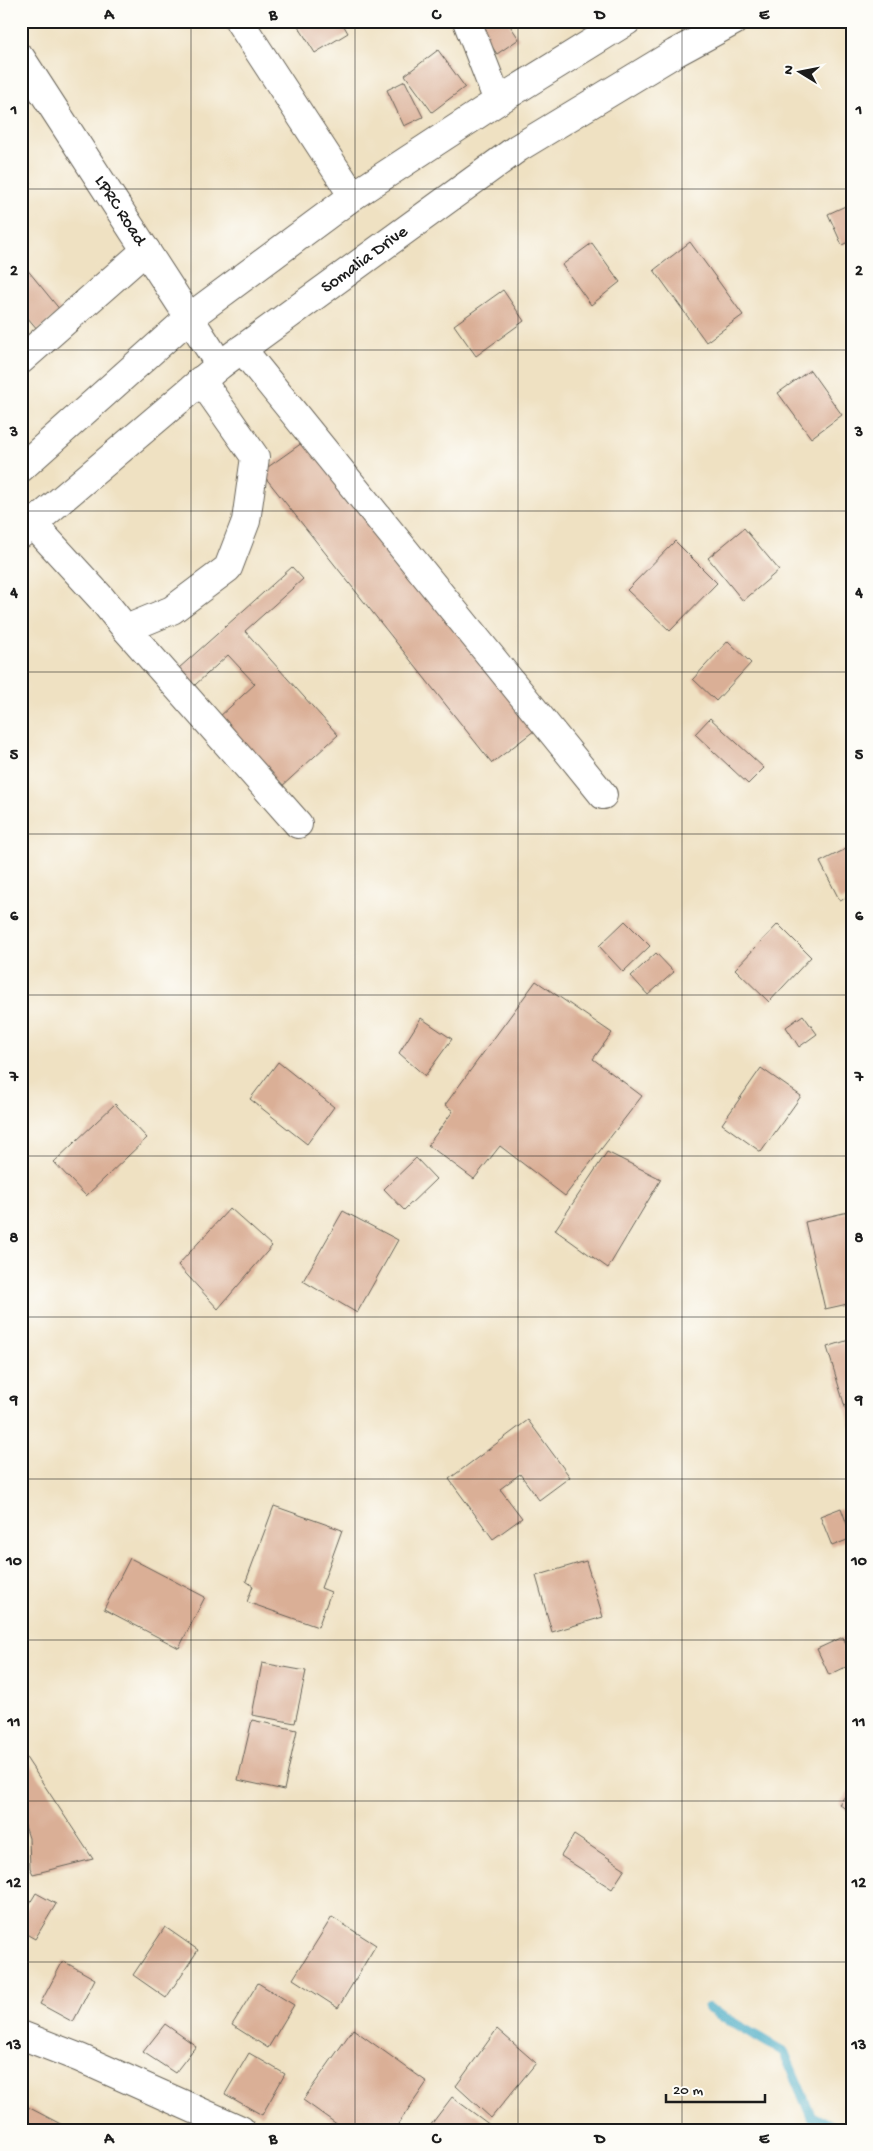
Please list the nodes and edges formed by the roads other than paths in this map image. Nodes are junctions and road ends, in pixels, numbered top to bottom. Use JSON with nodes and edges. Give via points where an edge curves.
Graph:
{"nodes":[{"id":1,"x":239,"y":21,"type":"edge"},
{"id":2,"x":466,"y":21,"type":"edge"},
{"id":3,"x":627,"y":21,"type":"edge"},
{"id":4,"x":734,"y":21,"type":"edge"},
{"id":5,"x":21,"y":58,"type":"edge"},
{"id":6,"x":498,"y":101,"type":"junction"},
{"id":7,"x":353,"y":196,"type":"junction"},
{"id":8,"x":146,"y":250,"type":"junction"},
{"id":9,"x":190,"y":318,"type":"junction"},
{"id":10,"x":242,"y":349,"type":"junction"},
{"id":11,"x":21,"y":360,"type":"edge"},
{"id":12,"x":211,"y":372,"type":"junction"},
{"id":13,"x":21,"y":468,"type":"edge"},
{"id":14,"x":27,"y":529,"type":"edge"},
{"id":15,"x":126,"y":629,"type":"junction"},
{"id":16,"x":603,"y":795,"type":"dead end"},
{"id":17,"x":298,"y":824,"type":"dead end"},
{"id":18,"x":21,"y":2034,"type":"edge"},
{"id":19,"x":194,"y":2119,"type":"edge"},
{"id":20,"x":241,"y":2130,"type":"edge"}],
"edges":[{"from":1,"to":7,"type":"main road"},
{"from":2,"to":6,"type":"main road"},
{"from":3,"to":6,"type":"main road"},
{"from":4,"to":10,"type":"main road","name":"Somalia Drive","via":[[518,148]]},
{"from":5,"to":8,"type":"main road","name":"LPRC Road"},
{"from":6,"to":7,"type":"main road"},
{"from":7,"to":9,"type":"main road"},
{"from":8,"to":9,"type":"main road","name":"LPRC Road"},
{"from":8,"to":11,"type":"main road"},
{"from":9,"to":12,"type":"main road","name":"LPRC Road"},
{"from":9,"to":13,"type":"main road"},
{"from":10,"to":12,"type":"main road","name":"Somalia Drive"},
{"from":10,"to":16,"type":"main road"},
{"from":12,"to":14,"type":"main road","name":"Somalia Drive"},
{"from":12,"to":15,"type":"main road","name":"LPRC Road","via":[[254,457],[246,521],[228,568],[172,610]]},
{"from":14,"to":15,"type":"main road","via":[[101,598]]},
{"from":15,"to":17,"type":"main road"},
{"from":18,"to":19,"type":"main road","via":[[80,2058]]},
{"from":19,"to":20,"type":"main road"}]}
